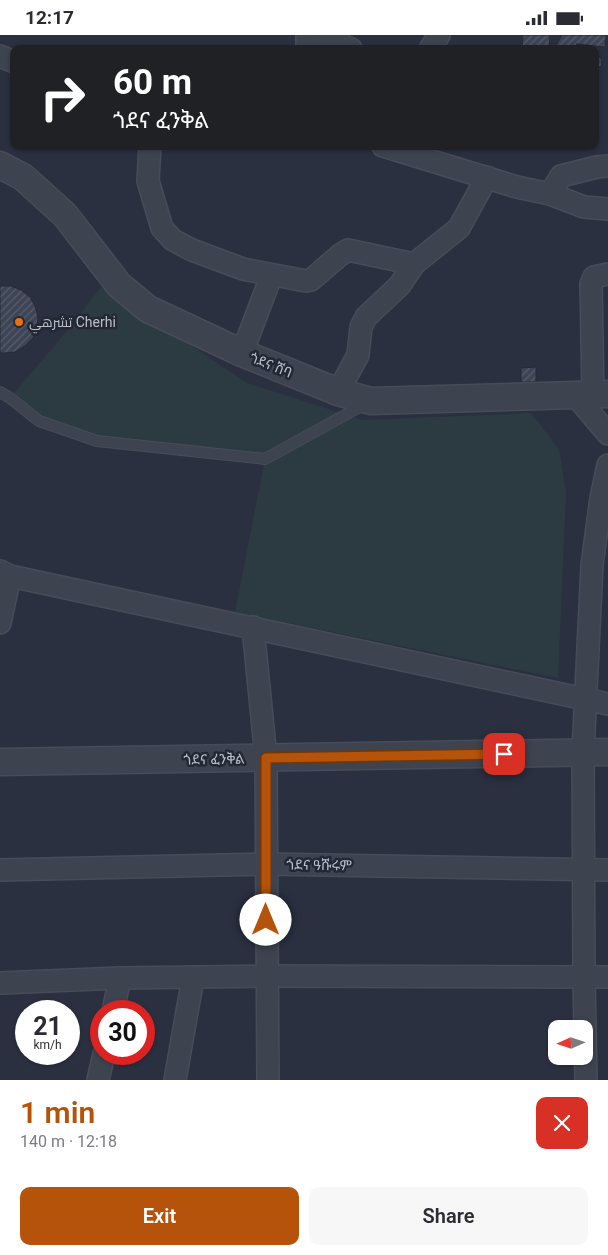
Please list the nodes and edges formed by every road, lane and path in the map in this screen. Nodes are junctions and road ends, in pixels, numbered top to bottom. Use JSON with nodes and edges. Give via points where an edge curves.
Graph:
{"nodes":[{"id":1,"x":323,"y":35,"type":"edge"},
{"id":2,"x":343,"y":45,"type":"edge"},
{"id":3,"x":150,"y":150,"type":"edge"},
{"id":4,"x":396,"y":150,"type":"edge"},
{"id":5,"x":0,"y":165,"type":"edge"},
{"id":6,"x":608,"y":166,"type":"edge"},
{"id":7,"x":486,"y":177,"type":"junction"},
{"id":8,"x":550,"y":194,"type":"junction"},
{"id":9,"x":608,"y":209,"type":"edge"},
{"id":10,"x":414,"y":264,"type":"junction"},
{"id":11,"x":608,"y":274,"type":"edge"},
{"id":12,"x":274,"y":276,"type":"junction"},
{"id":13,"x":600,"y":321,"type":"edge"},
{"id":14,"x":242,"y":353,"type":"junction"},
{"id":15,"x":338,"y":392,"type":"junction"},
{"id":16,"x":0,"y":393,"type":"edge"},
{"id":17,"x":592,"y":395,"type":"edge"},
{"id":18,"x":371,"y":401,"type":"junction"},
{"id":19,"x":608,"y":434,"type":"edge"},
{"id":20,"x":608,"y":465,"type":"edge"},
{"id":21,"x":5,"y":573,"type":"edge"},
{"id":22,"x":0,"y":623,"type":"edge"},
{"id":23,"x":253,"y":627,"type":"junction"},
{"id":24,"x":586,"y":699,"type":"junction"},
{"id":25,"x":608,"y":704,"type":"edge"},
{"id":26,"x":595,"y":753,"type":"edge"},
{"id":27,"x":266,"y":758,"type":"junction"},
{"id":28,"x":0,"y":762,"type":"edge"},
{"id":29,"x":266,"y":864,"type":"junction"},
{"id":30,"x":0,"y":870,"type":"edge"},
{"id":31,"x":583,"y":870,"type":"junction"},
{"id":32,"x":608,"y":870,"type":"edge"},
{"id":33,"x":267,"y":976,"type":"junction"},
{"id":34,"x":193,"y":977,"type":"junction"},
{"id":35,"x":608,"y":977,"type":"edge"},
{"id":36,"x":120,"y":978,"type":"junction"},
{"id":37,"x":584,"y":978,"type":"junction"},
{"id":38,"x":0,"y":983,"type":"edge"},
{"id":39,"x":115,"y":1000,"type":"edge"},
{"id":40,"x":101,"y":1065,"type":"edge"},
{"id":41,"x":98,"y":1080,"type":"edge"},
{"id":42,"x":174,"y":1080,"type":"edge"},
{"id":43,"x":268,"y":1080,"type":"edge"},
{"id":44,"x":586,"y":1080,"type":"edge"}],
"edges":[{"from":1,"to":2,"type":"street"},
{"from":3,"to":12,"type":"street","via":[[148,181],[162,228],[172,240],[234,266]]},
{"from":4,"to":7,"type":"street"},
{"from":5,"to":14,"type":"street","name":"ጎደና ሸባ","via":[[23,177],[65,215],[119,285],[148,309]]},
{"from":6,"to":8,"type":"street","via":[[561,176]]},
{"from":7,"to":8,"type":"street"},
{"from":7,"to":10,"type":"street","via":[[460,228]]},
{"from":8,"to":9,"type":"street","via":[[584,207]]},
{"from":10,"to":12,"type":"street","via":[[348,250],[311,280]]},
{"from":10,"to":15,"type":"street","via":[[400,285],[366,317],[361,327],[358,355]]},
{"from":11,"to":13,"type":"street","via":[[594,277],[591,284]]},
{"from":12,"to":14,"type":"street"},
{"from":13,"to":17,"type":"street"},
{"from":14,"to":15,"type":"street","name":"ጎደና ሸባ"},
{"from":15,"to":18,"type":"street","name":"ጎደና ሸባ"},
{"from":16,"to":18,"type":"lane","via":[[39,421],[97,441],[266,459]]},
{"from":17,"to":18,"type":"street","name":"ጎደና ሸባ"},
{"from":17,"to":19,"type":"street"},
{"from":20,"to":24,"type":"street","via":[[592,565]]},
{"from":21,"to":22,"type":"street"},
{"from":21,"to":23,"type":"street"},
{"from":23,"to":24,"type":"street"},
{"from":23,"to":27,"type":"street"},
{"from":24,"to":25,"type":"street"},
{"from":24,"to":26,"type":"street"},
{"from":26,"to":27,"type":"street","name":"ጎደና ፈንቅል"},
{"from":26,"to":31,"type":"street"},
{"from":27,"to":28,"type":"street","name":"ጎደና ፈንቅል"},
{"from":27,"to":29,"type":"street"},
{"from":29,"to":30,"type":"street","name":"ጎደና ዓሹሩም"},
{"from":29,"to":31,"type":"street","name":"ጎደና ዓሹሩም"},
{"from":29,"to":33,"type":"street"},
{"from":31,"to":32,"type":"street","name":"ጎደና ዓሹሩም"},
{"from":31,"to":37,"type":"street"},
{"from":33,"to":34,"type":"street"},
{"from":33,"to":37,"type":"street"},
{"from":33,"to":43,"type":"street"},
{"from":34,"to":36,"type":"street"},
{"from":34,"to":42,"type":"street"},
{"from":35,"to":37,"type":"street"},
{"from":36,"to":38,"type":"street"},
{"from":36,"to":39,"type":"street"},
{"from":37,"to":44,"type":"street"},
{"from":40,"to":41,"type":"street"}]}
